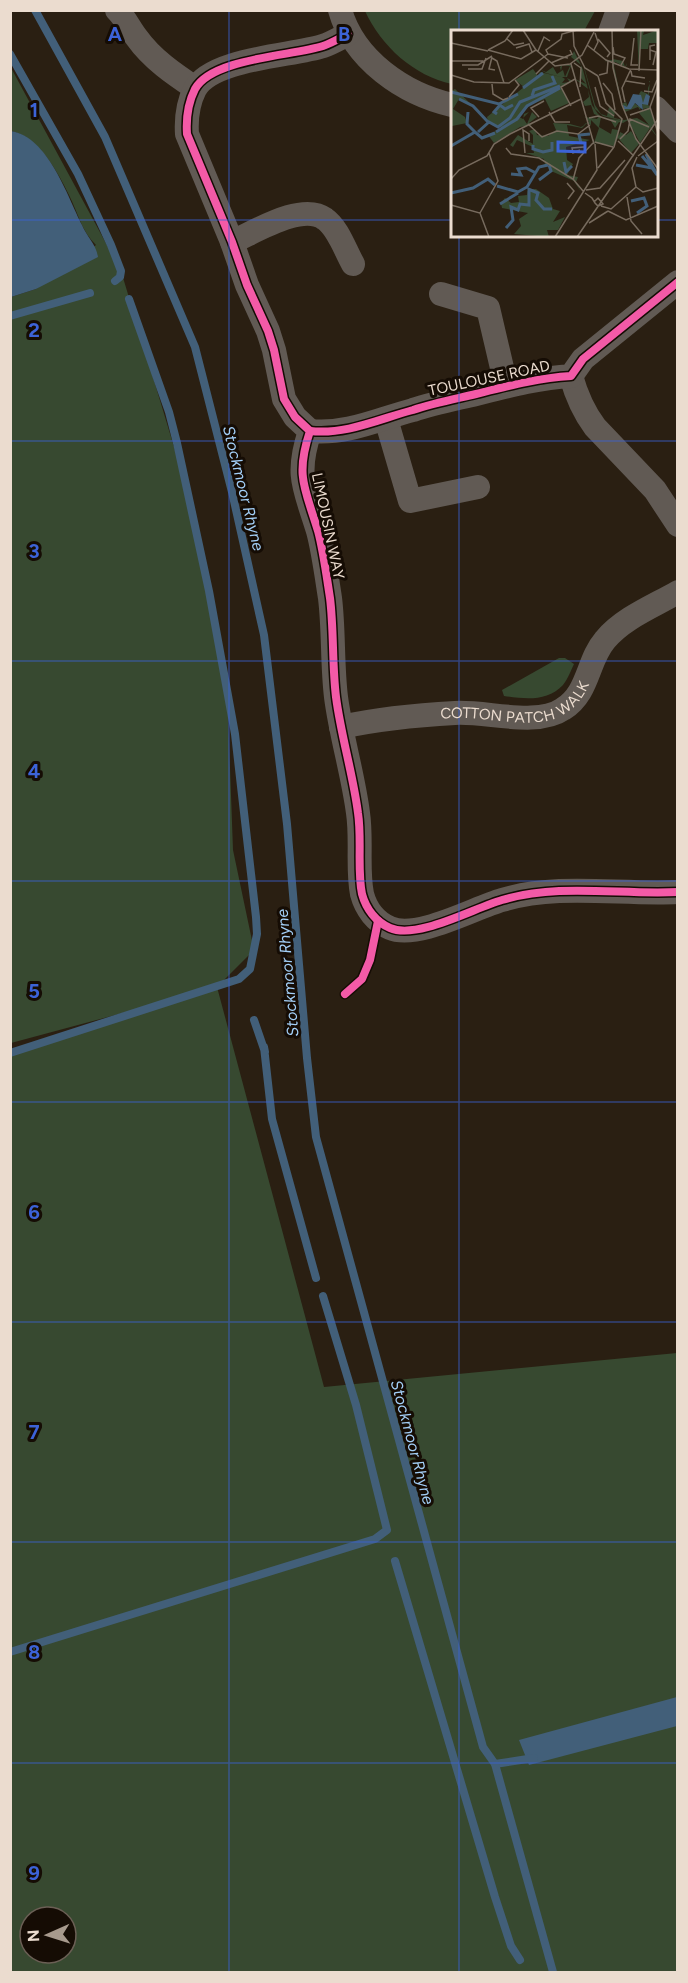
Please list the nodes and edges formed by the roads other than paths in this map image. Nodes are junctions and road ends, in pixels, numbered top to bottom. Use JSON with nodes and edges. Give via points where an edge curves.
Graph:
{"nodes":[{"id":1,"x":117,"y":10,"type":"edge"},
{"id":2,"x":340,"y":10,"type":"edge"},
{"id":3,"x":618,"y":10,"type":"edge"},
{"id":4,"x":610,"y":30,"type":"edge"},
{"id":5,"x":348,"y":34,"type":"junction"},
{"id":6,"x":195,"y":88,"type":"junction"},
{"id":7,"x":451,"y":104,"type":"edge"},
{"id":8,"x":658,"y":109,"type":"edge"},
{"id":9,"x":678,"y":131,"type":"edge"},
{"id":10,"x":232,"y":242,"type":"junction"},
{"id":11,"x":353,"y":264,"type":"dead end"},
{"id":12,"x":678,"y":282,"type":"edge"},
{"id":13,"x":441,"y":294,"type":"dead end"},
{"id":14,"x":571,"y":376,"type":"junction"},
{"id":15,"x":506,"y":385,"type":"junction"},
{"id":16,"x":387,"y":419,"type":"junction"},
{"id":17,"x":310,"y":431,"type":"junction"},
{"id":18,"x":478,"y":487,"type":"dead end"},
{"id":19,"x":678,"y":525,"type":"edge"},
{"id":20,"x":678,"y":592,"type":"edge"},
{"id":21,"x":341,"y":727,"type":"junction"},
{"id":22,"x":678,"y":892,"type":"edge"}],
"edges":[{"from":1,"to":6,"type":"street","via":[[157,61]]},
{"from":2,"to":5,"type":"street"},
{"from":3,"to":4,"type":"street"},
{"from":5,"to":6,"type":"street","via":[[324,45],[234,64]]},
{"from":5,"to":7,"type":"street","via":[[396,82]]},
{"from":6,"to":10,"type":"street","via":[[186,116],[187,134]]},
{"from":8,"to":9,"type":"street"},
{"from":10,"to":11,"type":"street","via":[[282,220],[315,214],[327,220]]},
{"from":10,"to":17,"type":"street","via":[[268,331],[284,399]]},
{"from":12,"to":14,"type":"street","name":"TOULOUSE ROAD","via":[[583,359]]},
{"from":13,"to":15,"type":"street","via":[[488,308]]},
{"from":14,"to":15,"type":"street","name":"TOULOUSE ROAD"},
{"from":14,"to":19,"type":"street","via":[[594,427],[655,490]]},
{"from":15,"to":16,"type":"street","name":"TOULOUSE ROAD"},
{"from":16,"to":17,"type":"street","name":"TOULOUSE ROAD","via":[[364,426]]},
{"from":16,"to":18,"type":"street","via":[[410,501]]},
{"from":17,"to":21,"type":"street","name":"LIMOUSIN WAY","via":[[302,455],[302,480],[319,534],[330,599]]},
{"from":20,"to":21,"type":"street","name":"COTTON PATCH WALK","via":[[615,630],[597,651],[585,684],[572,703],[548,717],[457,713]]},
{"from":21,"to":22,"type":"street","name":"LIMOUSIN WAY","via":[[358,813],[363,895],[378,921],[392,929],[428,927],[501,900],[542,892]]}]}
